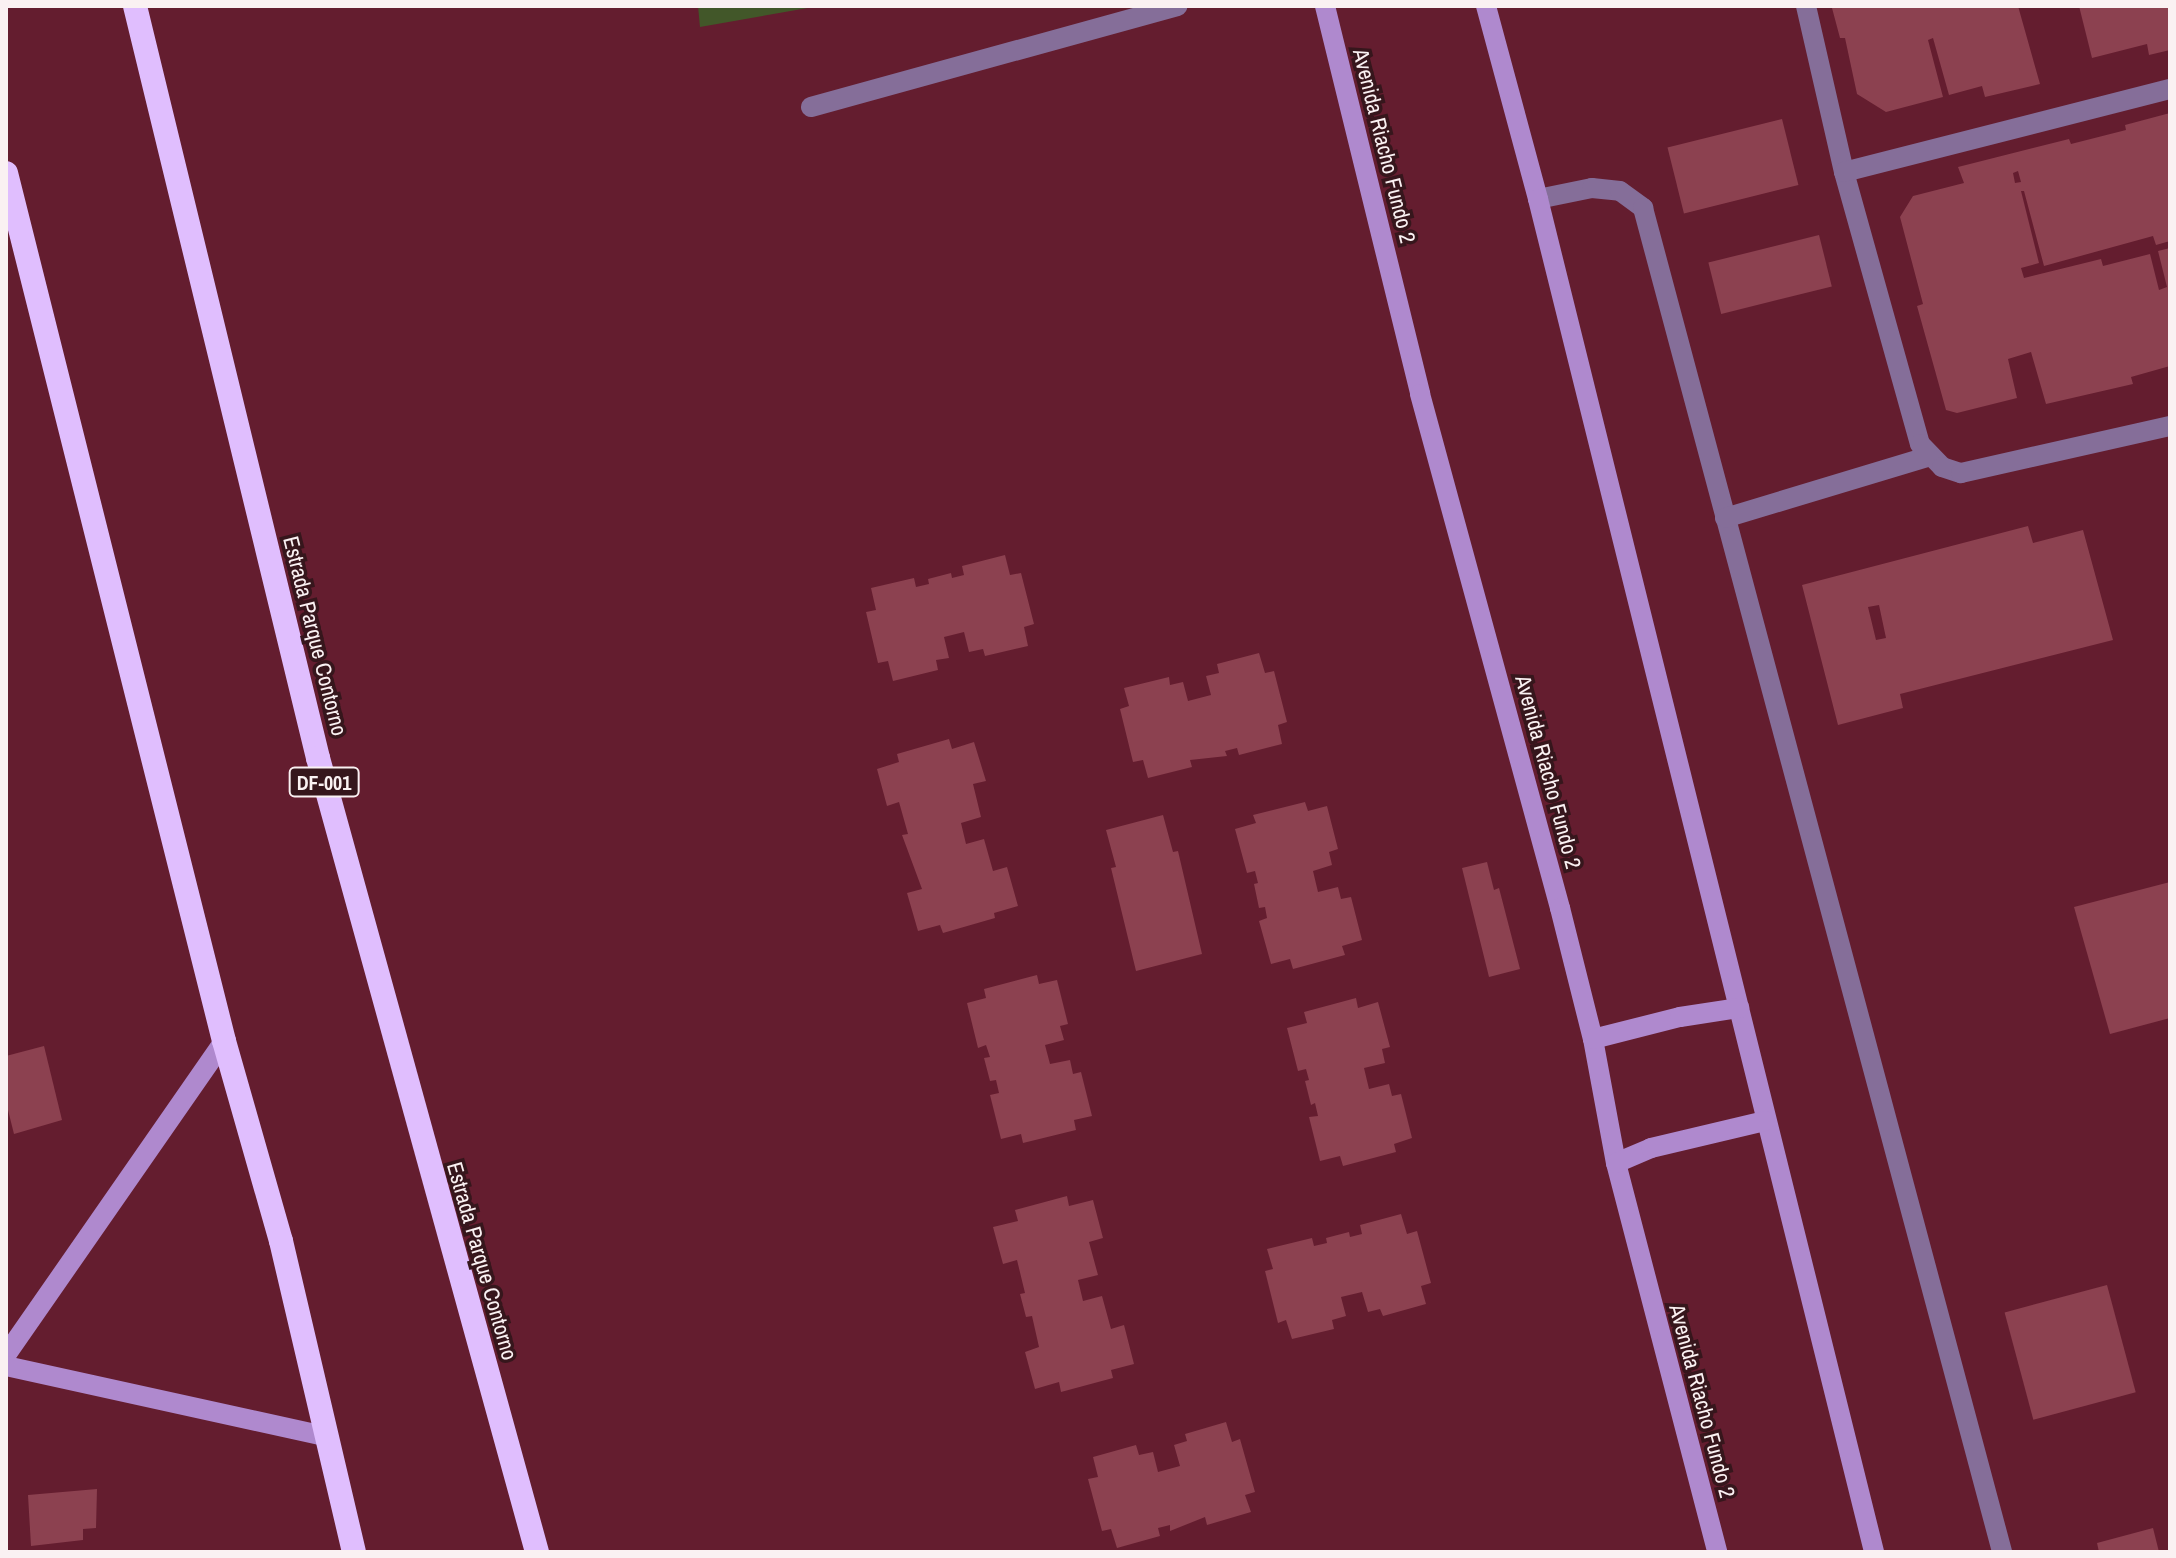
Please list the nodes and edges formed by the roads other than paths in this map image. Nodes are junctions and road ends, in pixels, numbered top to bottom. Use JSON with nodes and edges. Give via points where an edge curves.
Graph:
{"nodes":[{"id":1,"x":135,"y":6,"type":"edge"},
{"id":2,"x":1177,"y":6,"type":"edge"},
{"id":3,"x":1325,"y":6,"type":"edge"},
{"id":4,"x":1486,"y":6,"type":"edge"},
{"id":5,"x":1806,"y":6,"type":"edge"},
{"id":6,"x":2170,"y":89,"type":"edge"},
{"id":7,"x":811,"y":107,"type":"dead end"},
{"id":8,"x":1844,"y":172,"type":"junction"},
{"id":9,"x":6,"y":173,"type":"edge"},
{"id":10,"x":1538,"y":199,"type":"junction"},
{"id":11,"x":2170,"y":426,"type":"edge"},
{"id":12,"x":1931,"y":456,"type":"junction"},
{"id":13,"x":1725,"y":518,"type":"junction"},
{"id":14,"x":1739,"y":1008,"type":"junction"},
{"id":15,"x":1593,"y":1039,"type":"junction"},
{"id":16,"x":224,"y":1041,"type":"junction"},
{"id":17,"x":1765,"y":1121,"type":"junction"},
{"id":18,"x":1616,"y":1163,"type":"junction"},
{"id":19,"x":6,"y":1355,"type":"edge"},
{"id":20,"x":6,"y":1366,"type":"edge"},
{"id":21,"x":324,"y":1436,"type":"junction"},
{"id":22,"x":354,"y":1552,"type":"edge"},
{"id":23,"x":537,"y":1552,"type":"edge"},
{"id":24,"x":1717,"y":1552,"type":"edge"},
{"id":25,"x":1874,"y":1552,"type":"edge"},
{"id":26,"x":2002,"y":1552,"type":"edge"}],
"edges":[{"from":1,"to":23,"type":"highway","name":"Estrada Parque Contorno","number":"DF-001","via":[[318,758]]},
{"from":2,"to":7,"type":"street"},
{"from":3,"to":15,"type":"street","name":"Avenida Riacho Fundo 2","via":[[1420,394]]},
{"from":4,"to":10,"type":"street"},
{"from":5,"to":8,"type":"street"},
{"from":6,"to":8,"type":"street"},
{"from":8,"to":12,"type":"street","via":[[1920,444]]},
{"from":9,"to":16,"type":"highway"},
{"from":10,"to":13,"type":"street","via":[[1592,188],[1620,191],[1643,208]]},
{"from":10,"to":14,"type":"street"},
{"from":11,"to":12,"type":"street","via":[[1961,473],[1942,467]]},
{"from":12,"to":13,"type":"street"},
{"from":13,"to":26,"type":"street"},
{"from":14,"to":15,"type":"street"},
{"from":14,"to":17,"type":"street"},
{"from":15,"to":18,"type":"street","name":"Avenida Riacho Fundo 2"},
{"from":16,"to":19,"type":"street"},
{"from":16,"to":21,"type":"highway","via":[[281,1241]]},
{"from":17,"to":18,"type":"street","via":[[1651,1148]]},
{"from":17,"to":25,"type":"street"},
{"from":18,"to":24,"type":"street","name":"Avenida Riacho Fundo 2"},
{"from":20,"to":21,"type":"street"},
{"from":21,"to":22,"type":"highway"}]}
